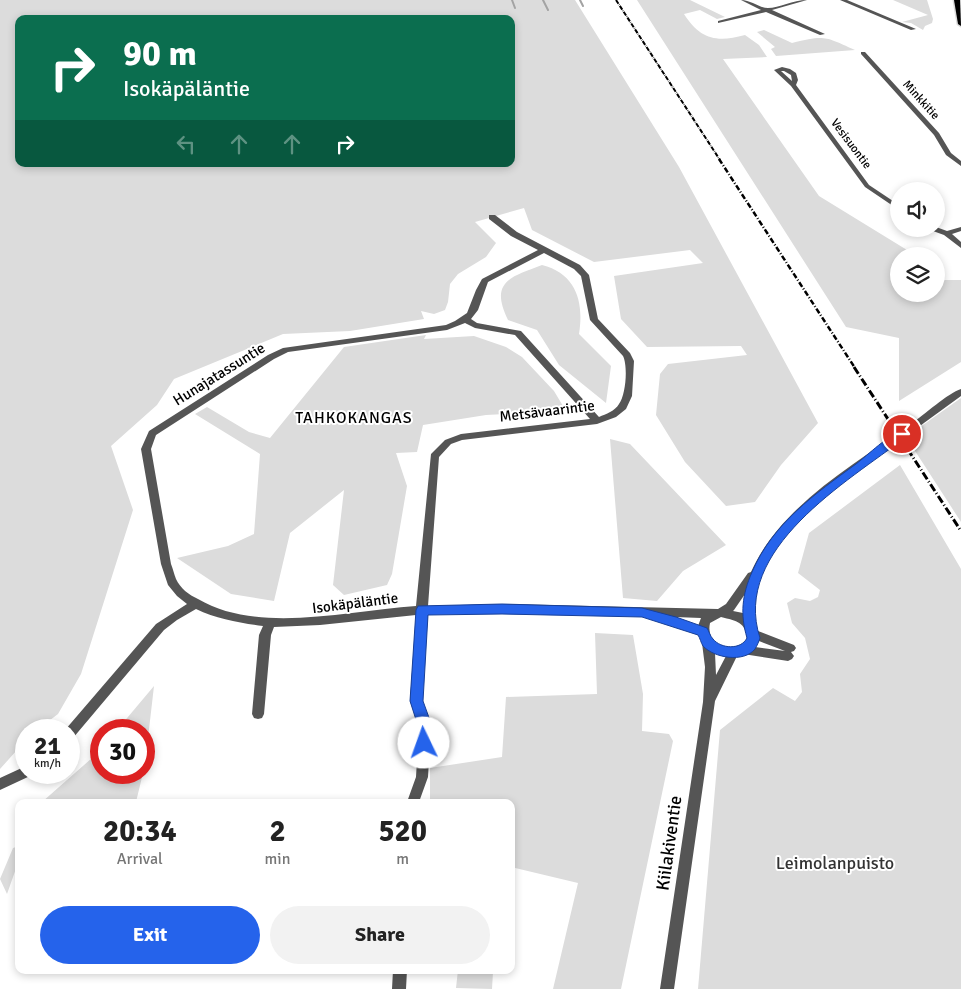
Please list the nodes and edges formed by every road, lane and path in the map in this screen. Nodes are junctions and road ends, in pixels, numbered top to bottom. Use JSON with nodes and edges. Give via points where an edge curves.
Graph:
{"nodes":[{"id":1,"x":744,"y":0,"type":"edge"},
{"id":2,"x":804,"y":0,"type":"edge"},
{"id":3,"x":844,"y":0,"type":"edge"},
{"id":4,"x":957,"y":0,"type":"edge"},
{"id":5,"x":767,"y":10,"type":"junction"},
{"id":6,"x":720,"y":22,"type":"dead end"},
{"id":7,"x":961,"y":24,"type":"edge"},
{"id":8,"x":913,"y":28,"type":"dead end"},
{"id":9,"x":822,"y":34,"type":"dead end"},
{"id":10,"x":863,"y":53,"type":"dead end"},
{"id":11,"x":793,"y":84,"type":"dead end"},
{"id":12,"x":961,"y":164,"type":"edge"},
{"id":13,"x":890,"y":202,"type":"edge"},
{"id":14,"x":492,"y":217,"type":"dead end"},
{"id":15,"x":961,"y":229,"type":"edge"},
{"id":16,"x":947,"y":233,"type":"joint"},
{"id":17,"x":961,"y":246,"type":"edge"},
{"id":18,"x":543,"y":250,"type":"junction"},
{"id":19,"x":466,"y":320,"type":"junction"},
{"id":20,"x":961,"y":392,"type":"edge"},
{"id":21,"x":597,"y":421,"type":"junction"},
{"id":22,"x":761,"y":563,"type":"junction"},
{"id":23,"x":194,"y":605,"type":"junction"},
{"id":24,"x":422,"y":610,"type":"junction"},
{"id":25,"x":642,"y":612,"type":"junction"},
{"id":26,"x":718,"y":614,"type":"junction"},
{"id":27,"x":270,"y":623,"type":"junction"},
{"id":28,"x":752,"y":629,"type":"junction"},
{"id":29,"x":705,"y":637,"type":"junction"},
{"id":30,"x":739,"y":651,"type":"junction"},
{"id":31,"x":709,"y":702,"type":"junction"},
{"id":32,"x":258,"y":714,"type":"dead end"},
{"id":33,"x":80,"y":721,"type":"edge"},
{"id":34,"x":15,"y":777,"type":"edge"},
{"id":35,"x":0,"y":784,"type":"edge"},
{"id":36,"x":414,"y":799,"type":"edge"},
{"id":37,"x":400,"y":974,"type":"edge"},
{"id":38,"x":399,"y":989,"type":"edge"},
{"id":39,"x":667,"y":989,"type":"edge"}],
"edges":[{"from":1,"to":5,"type":"street"},
{"from":2,"to":5,"type":"street"},
{"from":3,"to":8,"type":"street"},
{"from":4,"to":7,"type":"main road"},
{"from":5,"to":6,"type":"street"},
{"from":5,"to":9,"type":"street"},
{"from":10,"to":12,"type":"street","name":"Minkkitie","via":[[937,134],[948,154]]},
{"from":11,"to":13,"type":"street","name":"Vesisuontie","via":[[868,186]]},
{"from":14,"to":18,"type":"street","name":"Metsävaarintie"},
{"from":15,"to":16,"type":"street"},
{"from":16,"to":17,"type":"street"},
{"from":18,"to":19,"type":"street","via":[[485,281],[474,313]]},
{"from":18,"to":21,"type":"street","name":"Metsävaarintie","via":[[577,267],[585,275],[594,320],[630,362],[629,398],[617,413]]},
{"from":19,"to":21,"type":"street","via":[[475,325],[518,333]]},
{"from":19,"to":23,"type":"street","name":"Hunajatassuntie","via":[[447,327],[286,350],[152,433],[146,449],[166,564],[172,582]]},
{"from":20,"to":22,"type":"street","via":[[810,504],[781,533]]},
{"from":21,"to":24,"type":"street","name":"Metsävaarintie","via":[[461,437],[442,447],[433,460]]},
{"from":22,"to":26,"type":"street","via":[[730,607]]},
{"from":22,"to":28,"type":"street","via":[[748,603]]},
{"from":23,"to":27,"type":"street","name":"Isokäpäläntie","via":[[228,616]]},
{"from":23,"to":33,"type":"street","via":[[160,627]]},
{"from":24,"to":25,"type":"street","name":"Isokäpäläntie"},
{"from":24,"to":27,"type":"street","name":"Isokäpäläntie","via":[[307,624]]},
{"from":24,"to":36,"type":"street","name":"Metsävaarintie","via":[[416,701],[425,726],[422,777]]},
{"from":25,"to":26,"type":"street","name":"Isokäpäläntie"},
{"from":25,"to":29,"type":"street","name":"Isokäpäläntie","via":[[676,622]]},
{"from":26,"to":28,"type":"street","via":[[735,615]]},
{"from":26,"to":29,"type":"street","via":[[705,621]]},
{"from":27,"to":32,"type":"street","via":[[265,635]]},
{"from":28,"to":30,"type":"street","via":[[752,642]]},
{"from":28,"to":30,"type":"street","via":[[789,652]]},
{"from":29,"to":30,"type":"street","via":[[720,650]]},
{"from":29,"to":31,"type":"street","name":"Kiilakiventie","via":[[711,667]]},
{"from":30,"to":31,"type":"street","name":"Kiilakiventie"},
{"from":31,"to":39,"type":"street","name":"Kiilakiventie"},
{"from":34,"to":35,"type":"street"},
{"from":37,"to":38,"type":"street"}]}
